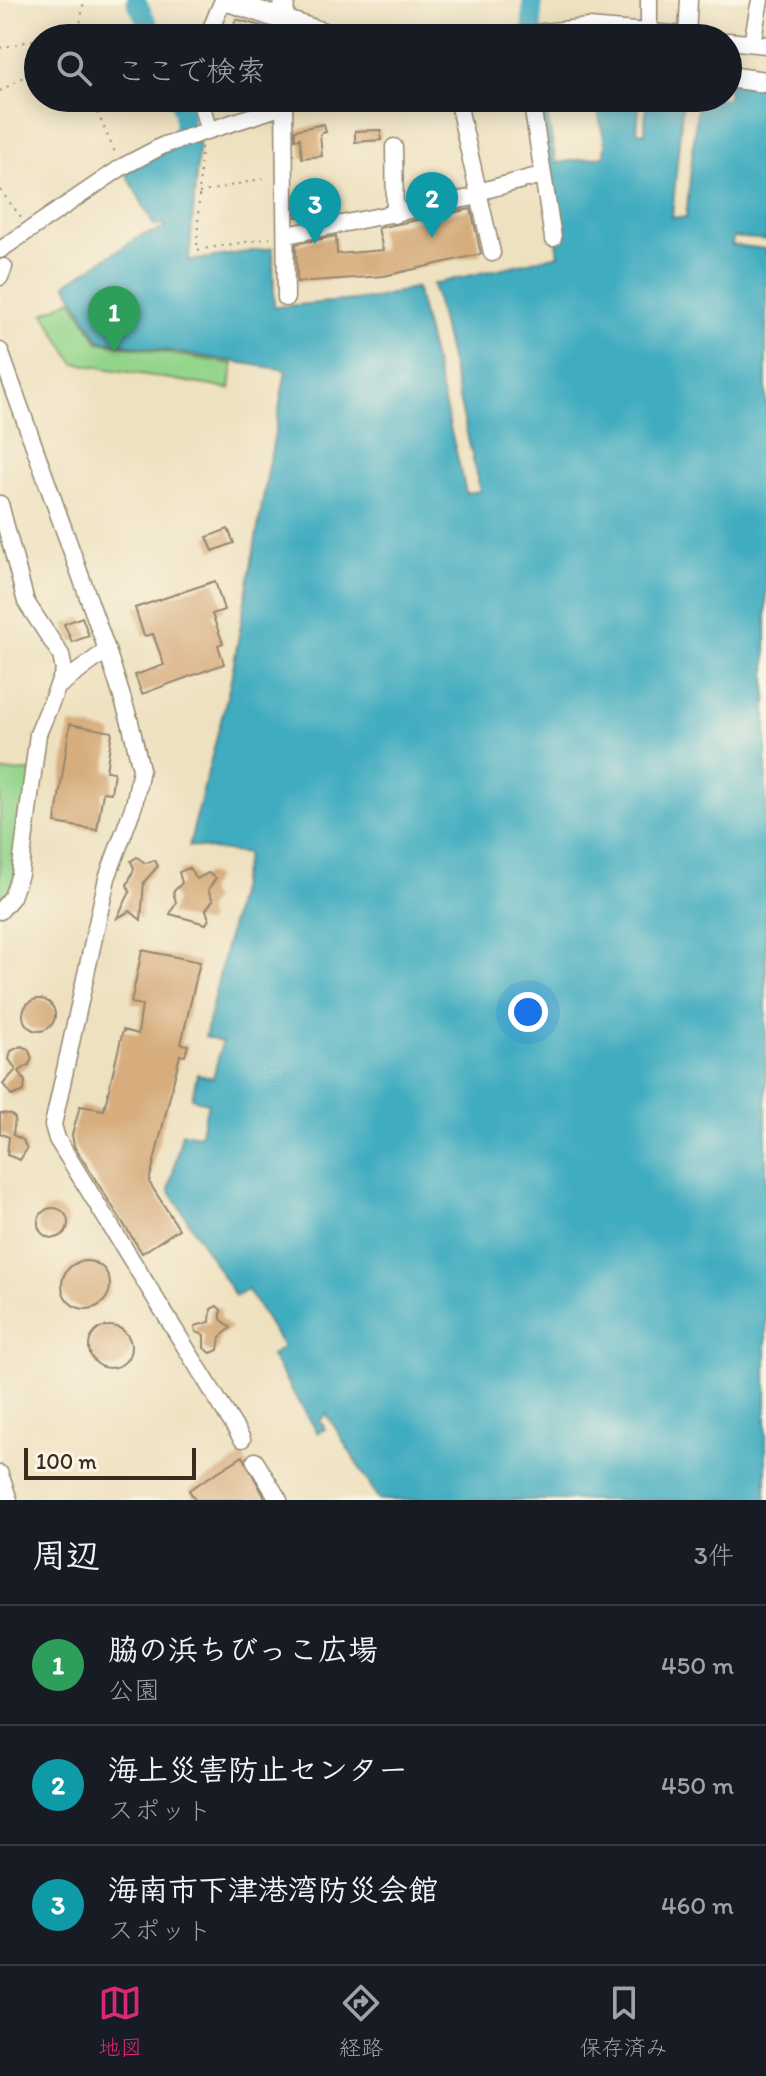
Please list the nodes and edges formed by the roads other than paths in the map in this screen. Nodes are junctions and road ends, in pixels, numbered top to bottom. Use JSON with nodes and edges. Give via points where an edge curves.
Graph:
{"nodes":[{"id":1,"x":224,"y":0,"type":"edge"},
{"id":2,"x":649,"y":0,"type":"edge"},
{"id":3,"x":689,"y":0,"type":"edge"},
{"id":4,"x":760,"y":0,"type":"edge"},
{"id":5,"x":283,"y":19,"type":"edge"},
{"id":6,"x":213,"y":24,"type":"edge"},
{"id":7,"x":649,"y":24,"type":"edge"},
{"id":8,"x":693,"y":24,"type":"edge"},
{"id":9,"x":759,"y":44,"type":"edge"},
{"id":10,"x":742,"y":79,"type":"edge"},
{"id":11,"x":766,"y":82,"type":"edge"},
{"id":12,"x":201,"y":112,"type":"edge"},
{"id":13,"x":256,"y":112,"type":"edge"},
{"id":14,"x":284,"y":112,"type":"edge"},
{"id":15,"x":460,"y":112,"type":"edge"},
{"id":16,"x":533,"y":112,"type":"edge"},
{"id":17,"x":203,"y":131,"type":"junction"},
{"id":18,"x":394,"y":147,"type":"dead end"},
{"id":19,"x":541,"y":175,"type":"junction"},
{"id":20,"x":478,"y":194,"type":"junction"},
{"id":21,"x":395,"y":215,"type":"junction"},
{"id":22,"x":287,"y":235,"type":"junction"},
{"id":23,"x":553,"y":238,"type":"dead end"},
{"id":24,"x":492,"y":253,"type":"dead end"},
{"id":25,"x":1,"y":264,"type":"edge"},
{"id":26,"x":286,"y":298,"type":"dead end"},
{"id":27,"x":0,"y":351,"type":"edge"},
{"id":28,"x":0,"y":504,"type":"edge"},
{"id":29,"x":107,"y":650,"type":"junction"},
{"id":30,"x":58,"y":687,"type":"junction"},
{"id":31,"x":0,"y":911,"type":"edge"},
{"id":32,"x":242,"y":1439,"type":"dead end"},
{"id":33,"x":255,"y":1461,"type":"dead end"},
{"id":34,"x":0,"y":1474,"type":"edge"},
{"id":35,"x":9,"y":1500,"type":"edge"},
{"id":36,"x":279,"y":1500,"type":"edge"}],
"edges":[{"from":1,"to":5,"type":"main road"},
{"from":1,"to":6,"type":"street"},
{"from":2,"to":7,"type":"street"},
{"from":3,"to":8,"type":"street"},
{"from":4,"to":9,"type":"street"},
{"from":10,"to":11,"type":"main road"},
{"from":12,"to":17,"type":"street"},
{"from":13,"to":17,"type":"street"},
{"from":14,"to":22,"type":"street"},
{"from":15,"to":20,"type":"street"},
{"from":16,"to":19,"type":"street"},
{"from":17,"to":25,"type":"street","via":[[122,167],[31,229]]},
{"from":18,"to":21,"type":"street"},
{"from":19,"to":20,"type":"street"},
{"from":19,"to":23,"type":"street"},
{"from":20,"to":21,"type":"street"},
{"from":20,"to":24,"type":"street"},
{"from":21,"to":22,"type":"street"},
{"from":22,"to":26,"type":"street"},
{"from":27,"to":29,"type":"street"},
{"from":28,"to":30,"type":"street","via":[[26,602],[64,663]]},
{"from":29,"to":30,"type":"street"},
{"from":29,"to":32,"type":"street","via":[[140,755],[140,783],[107,878],[53,1125]]},
{"from":30,"to":31,"type":"street","via":[[38,734],[20,874]]},
{"from":33,"to":36,"type":"street"},
{"from":34,"to":35,"type":"street"}]}
